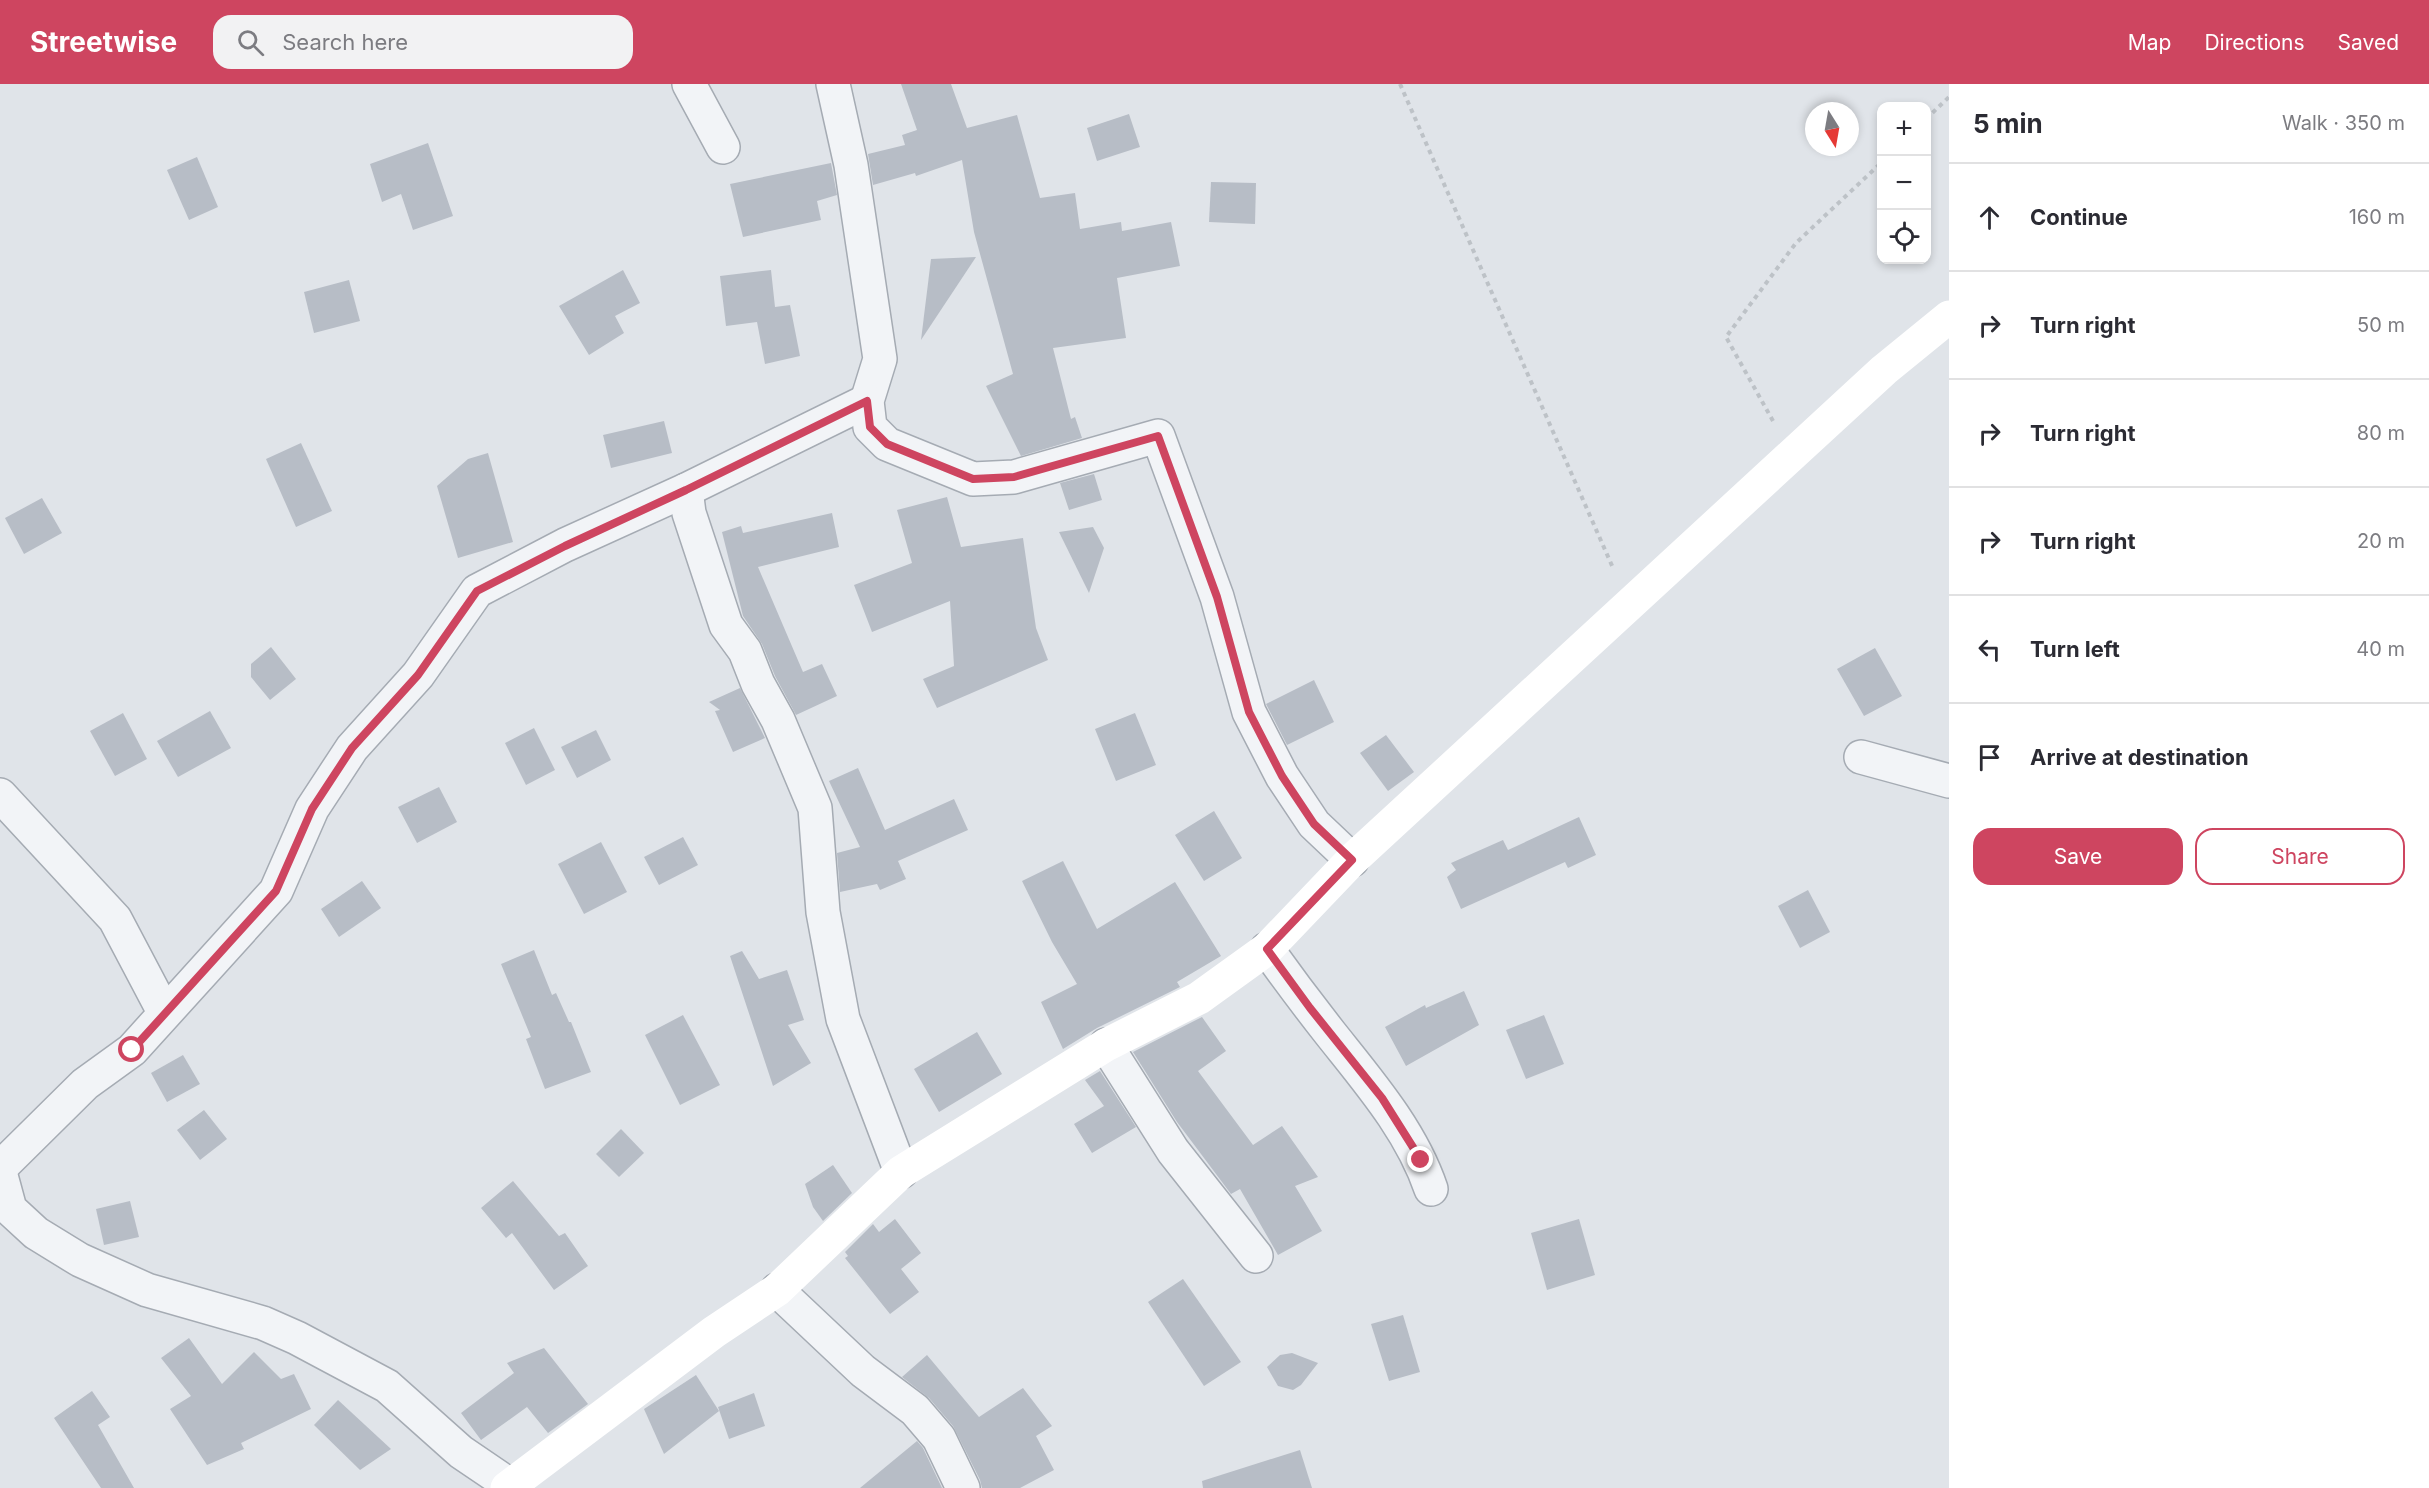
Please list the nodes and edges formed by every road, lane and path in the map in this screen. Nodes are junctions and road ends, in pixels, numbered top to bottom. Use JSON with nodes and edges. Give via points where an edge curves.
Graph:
{"nodes":[{"id":1,"x":689,"y":84,"type":"edge"},
{"id":2,"x":833,"y":84,"type":"edge"},
{"id":3,"x":1400,"y":84,"type":"edge"},
{"id":4,"x":1949,"y":97,"type":"edge"},
{"id":5,"x":1931,"y":114,"type":"edge"},
{"id":6,"x":723,"y":147,"type":"dead end"},
{"id":7,"x":1877,"y":166,"type":"edge"},
{"id":8,"x":1941,"y":331,"type":"edge"},
{"id":9,"x":867,"y":401,"type":"junction"},
{"id":10,"x":1792,"y":455,"type":"junction"},
{"id":11,"x":686,"y":490,"type":"junction"},
{"id":12,"x":1629,"y":605,"type":"junction"},
{"id":13,"x":1861,"y":757,"type":"dead end"},
{"id":14,"x":1949,"y":781,"type":"edge"},
{"id":15,"x":0,"y":795,"type":"edge"},
{"id":16,"x":1352,"y":860,"type":"junction"},
{"id":17,"x":1267,"y":949,"type":"junction"},
{"id":18,"x":164,"y":1012,"type":"junction"},
{"id":19,"x":1106,"y":1045,"type":"junction"},
{"id":20,"x":0,"y":1170,"type":"edge"},
{"id":21,"x":901,"y":1172,"type":"junction"},
{"id":22,"x":1431,"y":1189,"type":"dead end"},
{"id":23,"x":1256,"y":1256,"type":"dead end"},
{"id":24,"x":777,"y":1290,"type":"junction"},
{"id":25,"x":511,"y":1487,"type":"edge"},
{"id":26,"x":963,"y":1488,"type":"edge"}],
"edges":[{"from":1,"to":6,"type":"street"},
{"from":2,"to":9,"type":"street","via":[[851,165],[880,359]]},
{"from":3,"to":12,"type":"path"},
{"from":4,"to":5,"type":"path"},
{"from":7,"to":10,"type":"path","via":[[1796,243],[1726,337]]},
{"from":8,"to":10,"type":"street","via":[[1884,370]]},
{"from":9,"to":11,"type":"street"},
{"from":9,"to":16,"type":"street","via":[[870,427],[887,444],[973,479],[1014,477],[1158,436],[1217,597],[1249,712],[1282,776],[1314,824]]},
{"from":10,"to":12,"type":"street"},
{"from":11,"to":18,"type":"street","via":[[477,591],[418,675],[352,748],[312,809],[276,891]]},
{"from":11,"to":21,"type":"street","via":[[689,513],[726,626],[745,651],[815,808],[823,912],[843,1019]]},
{"from":12,"to":16,"type":"street"},
{"from":13,"to":14,"type":"street"},
{"from":15,"to":18,"type":"street","via":[[115,919]]},
{"from":16,"to":17,"type":"street"},
{"from":17,"to":19,"type":"street","via":[[1199,998]]},
{"from":17,"to":22,"type":"street","via":[[1382,1098],[1421,1160]]},
{"from":18,"to":20,"type":"street","via":[[132,1050],[85,1084]]},
{"from":19,"to":21,"type":"street"},
{"from":19,"to":23,"type":"street","via":[[1173,1151]]},
{"from":20,"to":25,"type":"street","via":[[10,1209],[36,1233],[80,1260],[147,1290],[263,1323],[308,1343],[387,1386],[461,1452]]},
{"from":21,"to":24,"type":"street"},
{"from":24,"to":25,"type":"street","via":[[714,1332]]},
{"from":24,"to":26,"type":"street","via":[[863,1371],[915,1410],[939,1438]]}]}
